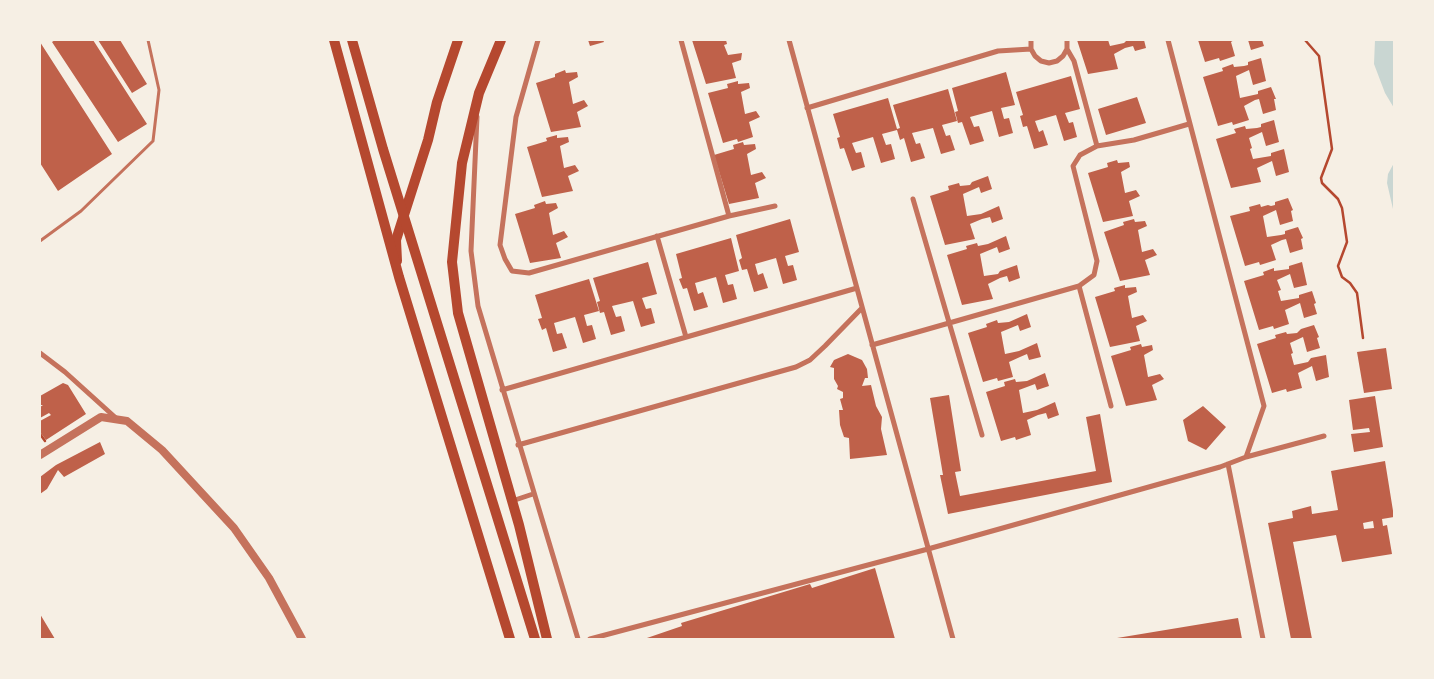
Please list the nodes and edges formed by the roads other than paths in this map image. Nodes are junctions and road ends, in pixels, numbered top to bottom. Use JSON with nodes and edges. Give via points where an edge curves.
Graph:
{"nodes":[{"id":1,"x":148,"y":40,"type":"edge"},
{"id":2,"x":334,"y":40,"type":"edge"},
{"id":3,"x":352,"y":40,"type":"edge"},
{"id":4,"x":458,"y":40,"type":"edge"},
{"id":5,"x":501,"y":40,"type":"edge"},
{"id":6,"x":538,"y":40,"type":"edge"},
{"id":7,"x":681,"y":40,"type":"edge"},
{"id":8,"x":789,"y":40,"type":"edge"},
{"id":9,"x":1032,"y":40,"type":"edge"},
{"id":10,"x":1067,"y":40,"type":"edge"},
{"id":11,"x":1168,"y":40,"type":"edge"},
{"id":12,"x":1031,"y":49,"type":"junction"},
{"id":13,"x":1067,"y":49,"type":"junction"},
{"id":14,"x":479,"y":93,"type":"junction"},
{"id":15,"x":807,"y":108,"type":"junction"},
{"id":16,"x":1190,"y":124,"type":"junction"},
{"id":17,"x":1098,"y":146,"type":"junction"},
{"id":18,"x":913,"y":199,"type":"dead end"},
{"id":19,"x":775,"y":206,"type":"dead end"},
{"id":20,"x":729,"y":216,"type":"junction"},
{"id":21,"x":656,"y":236,"type":"junction"},
{"id":22,"x":40,"y":241,"type":"edge"},
{"id":23,"x":399,"y":277,"type":"junction"},
{"id":24,"x":1079,"y":286,"type":"junction"},
{"id":25,"x":857,"y":288,"type":"junction"},
{"id":26,"x":862,"y":308,"type":"junction"},
{"id":27,"x":951,"y":322,"type":"junction"},
{"id":28,"x":686,"y":337,"type":"junction"},
{"id":29,"x":872,"y":345,"type":"junction"},
{"id":30,"x":40,"y":353,"type":"edge"},
{"id":31,"x":502,"y":390,"type":"junction"},
{"id":32,"x":1111,"y":406,"type":"dead end"},
{"id":33,"x":118,"y":420,"type":"junction"},
{"id":34,"x":982,"y":435,"type":"dead end"},
{"id":35,"x":1324,"y":436,"type":"dead end"},
{"id":36,"x":518,"y":445,"type":"junction"},
{"id":37,"x":40,"y":455,"type":"edge"},
{"id":38,"x":1246,"y":457,"type":"junction"},
{"id":39,"x":1228,"y":464,"type":"junction"},
{"id":40,"x":533,"y":494,"type":"junction"},
{"id":41,"x":512,"y":501,"type":"junction"},
{"id":42,"x":928,"y":548,"type":"junction"},
{"id":43,"x":302,"y":639,"type":"edge"},
{"id":44,"x":510,"y":639,"type":"edge"},
{"id":45,"x":535,"y":639,"type":"edge"},
{"id":46,"x":547,"y":639,"type":"edge"},
{"id":47,"x":578,"y":639,"type":"edge"},
{"id":48,"x":590,"y":639,"type":"edge"},
{"id":49,"x":953,"y":639,"type":"edge"},
{"id":50,"x":1263,"y":639,"type":"edge"}],
"edges":[{"from":1,"to":22,"type":"lane","via":[[159,90],[153,141],[81,210]]},
{"from":2,"to":23,"type":"main road"},
{"from":3,"to":45,"type":"main road"},
{"from":4,"to":23,"type":"main road","via":[[396,240]]},
{"from":5,"to":14,"type":"main road"},
{"from":6,"to":21,"type":"street","via":[[516,117],[500,245],[505,260],[512,271],[529,273]]},
{"from":7,"to":20,"type":"street"},
{"from":8,"to":15,"type":"street"},
{"from":9,"to":12,"type":"street"},
{"from":10,"to":13,"type":"street"},
{"from":11,"to":16,"type":"street"},
{"from":12,"to":13,"type":"street","via":[[1041,62],[1049,63],[1057,61]]},
{"from":12,"to":15,"type":"street","via":[[998,51]]},
{"from":13,"to":17,"type":"street","via":[[1074,61]]},
{"from":14,"to":31,"type":"street","via":[[471,251],[478,306]]},
{"from":14,"to":41,"type":"main road","via":[[462,163],[452,262],[458,313]]},
{"from":15,"to":25,"type":"street"},
{"from":16,"to":17,"type":"street","via":[[1134,140]]},
{"from":16,"to":38,"type":"street","via":[[1264,406]]},
{"from":17,"to":24,"type":"street","via":[[1080,155],[1073,166],[1097,261],[1094,275]]},
{"from":18,"to":27,"type":"street"},
{"from":19,"to":20,"type":"street"},
{"from":20,"to":21,"type":"street"},
{"from":21,"to":28,"type":"street"},
{"from":23,"to":44,"type":"main road"},
{"from":24,"to":27,"type":"street"},
{"from":24,"to":32,"type":"street"},
{"from":25,"to":26,"type":"street"},
{"from":25,"to":28,"type":"street"},
{"from":26,"to":29,"type":"street"},
{"from":26,"to":36,"type":"street","via":[[810,360],[796,368]]},
{"from":27,"to":29,"type":"street"},
{"from":27,"to":34,"type":"street"},
{"from":28,"to":31,"type":"street"},
{"from":29,"to":42,"type":"street"},
{"from":30,"to":33,"type":"street"},
{"from":31,"to":36,"type":"street"},
{"from":33,"to":37,"type":"street","via":[[101,417]]},
{"from":33,"to":43,"type":"street","via":[[127,421],[162,450],[234,528],[269,578]]},
{"from":35,"to":38,"type":"street"},
{"from":36,"to":40,"type":"street"},
{"from":38,"to":39,"type":"street"},
{"from":39,"to":42,"type":"street"},
{"from":39,"to":50,"type":"street"},
{"from":40,"to":41,"type":"street"},
{"from":40,"to":47,"type":"street"},
{"from":41,"to":46,"type":"main road"},
{"from":42,"to":48,"type":"street"},
{"from":42,"to":49,"type":"street"}]}
